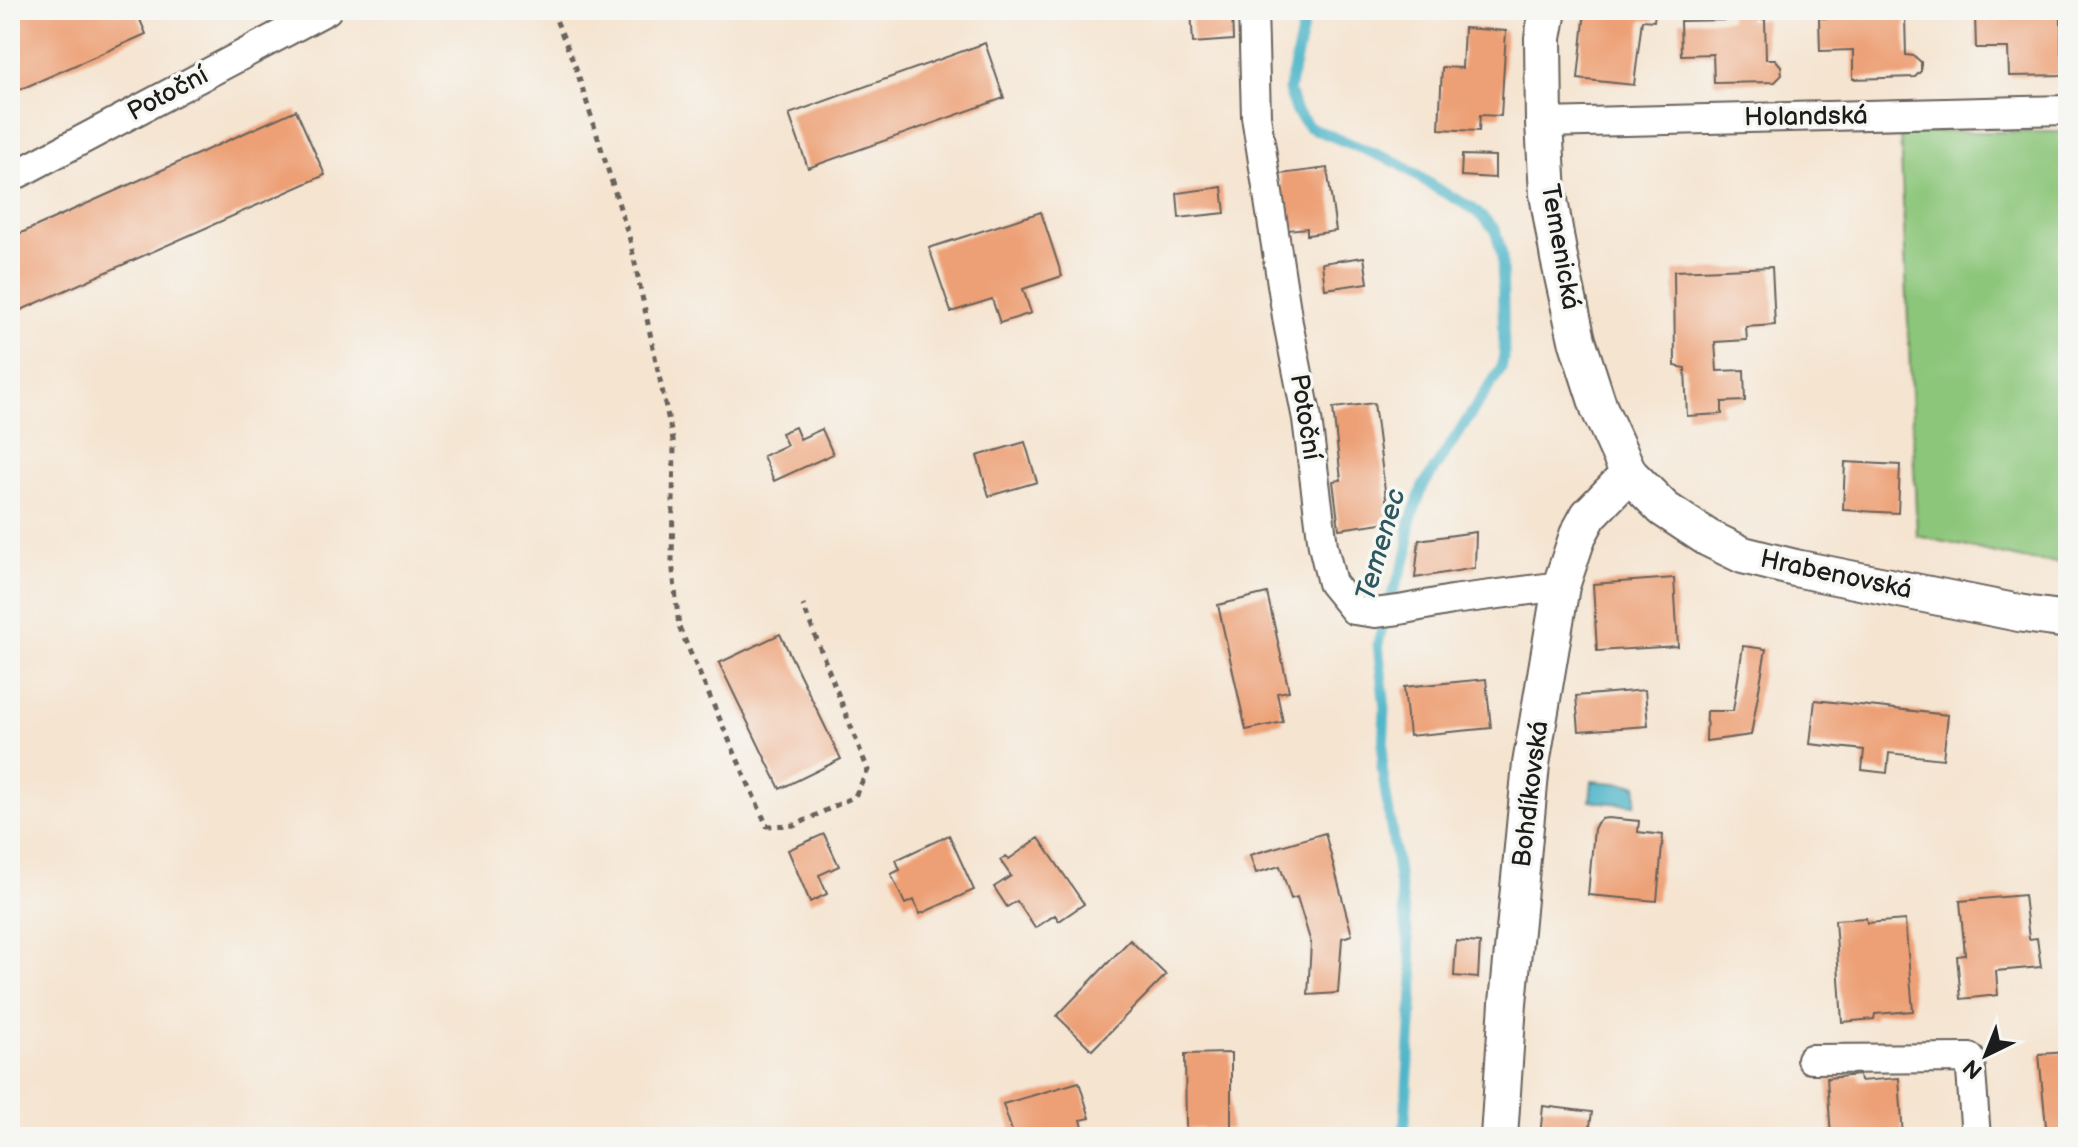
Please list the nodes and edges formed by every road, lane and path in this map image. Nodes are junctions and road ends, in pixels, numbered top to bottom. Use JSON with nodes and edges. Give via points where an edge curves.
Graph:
{"nodes":[{"id":1,"x":327,"y":10,"type":"edge"},
{"id":2,"x":552,"y":10,"type":"edge"},
{"id":3,"x":1253,"y":10,"type":"edge"},
{"id":4,"x":1548,"y":10,"type":"edge"},
{"id":5,"x":2068,"y":110,"type":"edge"},
{"id":6,"x":1544,"y":123,"type":"junction"},
{"id":7,"x":10,"y":178,"type":"edge"},
{"id":8,"x":1629,"y":474,"type":"junction"},
{"id":9,"x":1561,"y":586,"type":"junction"},
{"id":10,"x":803,"y":605,"type":"dead end"},
{"id":11,"x":2068,"y":620,"type":"edge"},
{"id":12,"x":1811,"y":1059,"type":"dead end"},
{"id":13,"x":1499,"y":1137,"type":"edge"},
{"id":14,"x":1976,"y":1137,"type":"edge"}],
"edges":[{"from":1,"to":7,"type":"street","name":"Potoční"},
{"from":2,"to":10,"type":"path","via":[[576,68],[630,240],[674,445],[672,561],[679,627],[767,826],[796,825],[855,796],[868,770]]},
{"from":3,"to":9,"type":"street","name":"Potoční","via":[[1256,116],[1332,583],[1354,610],[1387,611]]},
{"from":4,"to":6,"type":"street","name":"Temenická","via":[[1543,38]]},
{"from":5,"to":6,"type":"street","name":"Holandská"},
{"from":6,"to":8,"type":"street","name":"Temenická","via":[[1548,194],[1577,340],[1599,408]]},
{"from":8,"to":9,"type":"street","name":"Bohdíkovská","via":[[1589,515]]},
{"from":8,"to":11,"type":"street","name":"Hrabenovská","via":[[1664,509],[1743,555]]},
{"from":9,"to":13,"type":"street","name":"Bohdíkovská","via":[[1531,764]]},
{"from":12,"to":14,"type":"street","via":[[1970,1058]]}]}
